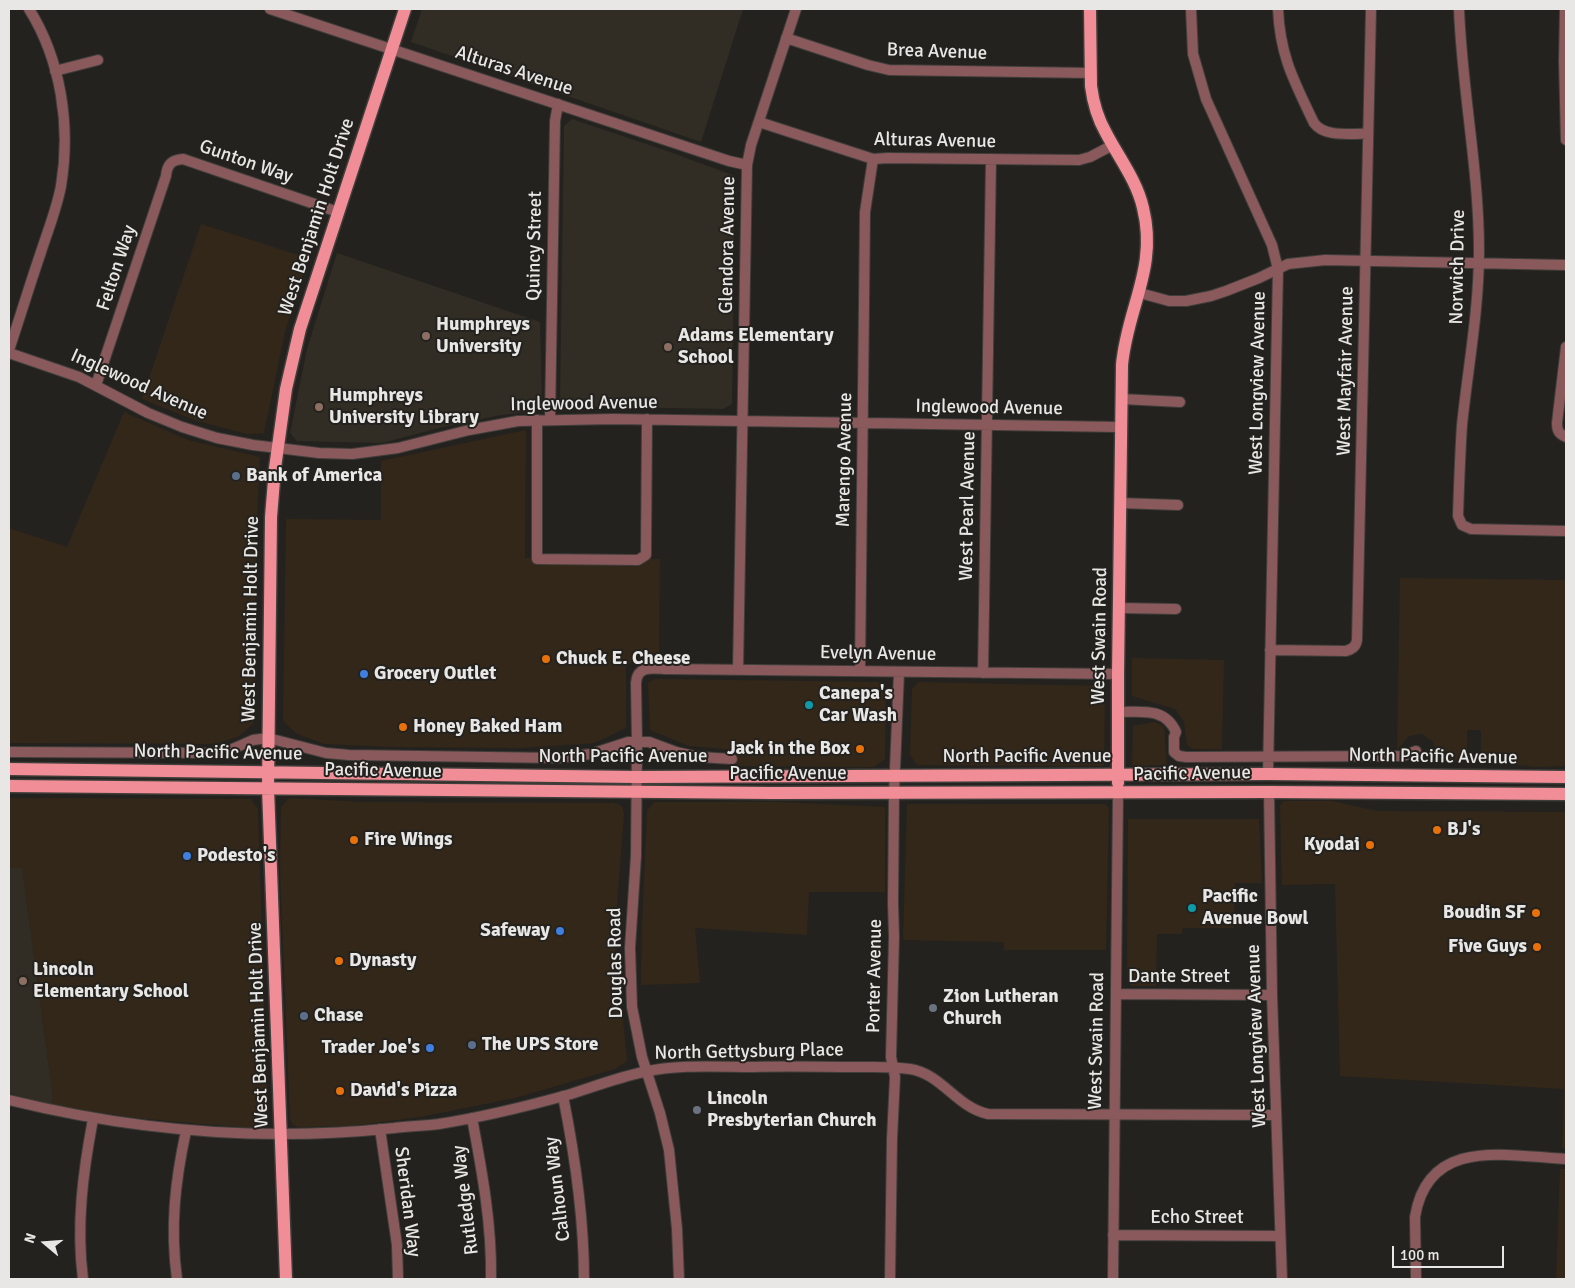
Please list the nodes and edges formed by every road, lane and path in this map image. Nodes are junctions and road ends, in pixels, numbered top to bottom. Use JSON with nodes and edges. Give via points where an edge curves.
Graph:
{"nodes":[{"id":1,"x":29,"y":9,"type":"edge"},
{"id":2,"x":270,"y":9,"type":"edge"},
{"id":3,"x":308,"y":9,"type":"edge"},
{"id":4,"x":405,"y":9,"type":"edge"},
{"id":5,"x":796,"y":9,"type":"edge"},
{"id":6,"x":1090,"y":9,"type":"edge"},
{"id":7,"x":1190,"y":9,"type":"edge"},
{"id":8,"x":1278,"y":9,"type":"edge"},
{"id":9,"x":1371,"y":9,"type":"edge"},
{"id":10,"x":1459,"y":9,"type":"edge"},
{"id":11,"x":1565,"y":9,"type":"edge"},
{"id":12,"x":305,"y":20,"type":"junction"},
{"id":13,"x":786,"y":38,"type":"junction"},
{"id":14,"x":392,"y":49,"type":"junction"},
{"id":15,"x":98,"y":60,"type":"dead end"},
{"id":16,"x":55,"y":71,"type":"junction"},
{"id":17,"x":1091,"y":73,"type":"junction"},
{"id":18,"x":558,"y":104,"type":"junction"},
{"id":19,"x":759,"y":122,"type":"junction"},
{"id":20,"x":1368,"y":134,"type":"junction"},
{"id":21,"x":1566,"y":140,"type":"edge"},
{"id":22,"x":1113,"y":145,"type":"junction"},
{"id":23,"x":873,"y":159,"type":"junction"},
{"id":24,"x":991,"y":159,"type":"junction"},
{"id":25,"x":171,"y":162,"type":"joint"},
{"id":26,"x":747,"y":165,"type":"junction"},
{"id":27,"x":338,"y":212,"type":"junction"},
{"id":28,"x":1367,"y":261,"type":"junction"},
{"id":29,"x":1479,"y":263,"type":"junction"},
{"id":30,"x":1566,"y":265,"type":"edge"},
{"id":31,"x":1278,"y":269,"type":"junction"},
{"id":32,"x":1140,"y":293,"type":"junction"},
{"id":33,"x":1566,"y":347,"type":"edge"},
{"id":34,"x":9,"y":351,"type":"edge"},
{"id":35,"x":96,"y":385,"type":"junction"},
{"id":36,"x":1122,"y":400,"type":"junction"},
{"id":37,"x":1180,"y":402,"type":"dead end"},
{"id":38,"x":647,"y":419,"type":"junction"},
{"id":39,"x":537,"y":420,"type":"junction"},
{"id":40,"x":550,"y":420,"type":"junction"},
{"id":41,"x":742,"y":421,"type":"junction"},
{"id":42,"x":862,"y":423,"type":"junction"},
{"id":43,"x":987,"y":425,"type":"junction"},
{"id":44,"x":1121,"y":428,"type":"junction"},
{"id":45,"x":1566,"y":437,"type":"edge"},
{"id":46,"x":277,"y":448,"type":"junction"},
{"id":47,"x":1120,"y":503,"type":"junction"},
{"id":48,"x":1178,"y":505,"type":"dead end"},
{"id":49,"x":1566,"y":531,"type":"edge"},
{"id":50,"x":1119,"y":608,"type":"junction"},
{"id":51,"x":1176,"y":609,"type":"dead end"},
{"id":52,"x":1270,"y":650,"type":"junction"},
{"id":53,"x":738,"y":670,"type":"junction"},
{"id":54,"x":639,"y":672,"type":"joint"},
{"id":55,"x":860,"y":672,"type":"junction"},
{"id":56,"x":899,"y":672,"type":"junction"},
{"id":57,"x":984,"y":673,"type":"junction"},
{"id":58,"x":1118,"y":674,"type":"junction"},
{"id":59,"x":1118,"y":712,"type":"junction"},
{"id":60,"x":268,"y":738,"type":"junction"},
{"id":61,"x":637,"y":742,"type":"junction"},
{"id":62,"x":1416,"y":751,"type":"dead end"},
{"id":63,"x":9,"y":752,"type":"edge"},
{"id":64,"x":1267,"y":756,"type":"junction"},
{"id":65,"x":732,"y":759,"type":"dead end"},
{"id":66,"x":9,"y":770,"type":"edge"},
{"id":67,"x":268,"y":773,"type":"junction"},
{"id":68,"x":1268,"y":774,"type":"junction"},
{"id":69,"x":1345,"y":774,"type":"junction"},
{"id":70,"x":1118,"y":775,"type":"junction"},
{"id":71,"x":1471,"y":776,"type":"junction"},
{"id":72,"x":1566,"y":776,"type":"edge"},
{"id":73,"x":637,"y":777,"type":"junction"},
{"id":74,"x":896,"y":777,"type":"junction"},
{"id":75,"x":9,"y":786,"type":"edge"},
{"id":76,"x":268,"y":788,"type":"junction"},
{"id":77,"x":637,"y":792,"type":"junction"},
{"id":78,"x":1215,"y":792,"type":"junction"},
{"id":79,"x":1269,"y":792,"type":"junction"},
{"id":80,"x":1406,"y":792,"type":"junction"},
{"id":81,"x":894,"y":793,"type":"junction"},
{"id":82,"x":1118,"y":793,"type":"junction"},
{"id":83,"x":1566,"y":794,"type":"edge"},
{"id":84,"x":1116,"y":994,"type":"junction"},
{"id":85,"x":1272,"y":995,"type":"junction"},
{"id":86,"x":893,"y":1068,"type":"junction"},
{"id":87,"x":647,"y":1071,"type":"junction"},
{"id":88,"x":562,"y":1096,"type":"junction"},
{"id":89,"x":9,"y":1100,"type":"edge"},
{"id":90,"x":1115,"y":1115,"type":"junction"},
{"id":91,"x":1276,"y":1115,"type":"junction"},
{"id":92,"x":93,"y":1118,"type":"junction"},
{"id":93,"x":472,"y":1118,"type":"junction"},
{"id":94,"x":380,"y":1130,"type":"junction"},
{"id":95,"x":186,"y":1131,"type":"junction"},
{"id":96,"x":281,"y":1134,"type":"junction"},
{"id":97,"x":1566,"y":1159,"type":"edge"},
{"id":98,"x":1113,"y":1235,"type":"junction"},
{"id":99,"x":1280,"y":1236,"type":"junction"},
{"id":100,"x":83,"y":1279,"type":"edge"},
{"id":101,"x":177,"y":1279,"type":"edge"},
{"id":102,"x":286,"y":1279,"type":"edge"},
{"id":103,"x":398,"y":1279,"type":"edge"},
{"id":104,"x":491,"y":1279,"type":"edge"},
{"id":105,"x":584,"y":1279,"type":"edge"},
{"id":106,"x":679,"y":1279,"type":"edge"},
{"id":107,"x":890,"y":1279,"type":"edge"},
{"id":108,"x":1113,"y":1279,"type":"edge"},
{"id":109,"x":1282,"y":1279,"type":"edge"},
{"id":110,"x":1416,"y":1279,"type":"edge"}],
"edges":[{"from":1,"to":16,"type":"street"},
{"from":2,"to":12,"type":"street","name":"Alturas Avenue"},
{"from":3,"to":12,"type":"street"},
{"from":4,"to":14,"type":"main road","name":"West Benjamin Holt Drive"},
{"from":5,"to":13,"type":"street","name":"Glendora Avenue"},
{"from":6,"to":17,"type":"main road","name":"West Swain Road"},
{"from":7,"to":31,"type":"street","name":"West Longview Avenue","via":[[1193,54],[1206,99],[1272,246]]},
{"from":8,"to":20,"type":"street","via":[[1284,55],[1317,127],[1325,132]]},
{"from":9,"to":20,"type":"street","name":"West Mayfair Avenue"},
{"from":10,"to":29,"type":"street","name":"Norwich Drive","via":[[1476,183]]},
{"from":11,"to":21,"type":"street"},
{"from":12,"to":14,"type":"street","name":"Alturas Avenue"},
{"from":13,"to":17,"type":"street","name":"Brea Avenue","via":[[889,70]]},
{"from":13,"to":19,"type":"street","name":"Glendora Avenue"},
{"from":14,"to":18,"type":"street","name":"Alturas Avenue"},
{"from":14,"to":27,"type":"main road","name":"West Benjamin Holt Drive"},
{"from":15,"to":16,"type":"street"},
{"from":16,"to":34,"type":"street","via":[[64,116],[65,146],[60,187]]},
{"from":17,"to":22,"type":"main road","name":"West Swain Road","via":[[1099,119]]},
{"from":18,"to":26,"type":"street","name":"Alturas Avenue"},
{"from":18,"to":40,"type":"street","name":"Quincy Street","via":[[554,130]]},
{"from":19,"to":23,"type":"street","name":"Alturas Avenue"},
{"from":19,"to":26,"type":"street","name":"Glendora Avenue"},
{"from":20,"to":28,"type":"street","name":"West Mayfair Avenue"},
{"from":22,"to":24,"type":"street","name":"Alturas Avenue","via":[[1079,160]]},
{"from":22,"to":32,"type":"main road","name":"West Swain Road","via":[[1144,208],[1148,252]]},
{"from":23,"to":24,"type":"street","name":"Alturas Avenue"},
{"from":23,"to":42,"type":"street","name":"Marengo Avenue","via":[[865,212]]},
{"from":24,"to":43,"type":"street","name":"West Pearl Avenue"},
{"from":25,"to":27,"type":"street","name":"Gunton Way","via":[[183,159]]},
{"from":25,"to":35,"type":"street","name":"Felton Way"},
{"from":26,"to":41,"type":"street","name":"Glendora Avenue"},
{"from":27,"to":46,"type":"main road","name":"West Benjamin Holt Drive","via":[[300,329]]},
{"from":28,"to":29,"type":"street"},
{"from":28,"to":31,"type":"street","via":[[1298,262]]},
{"from":28,"to":52,"type":"street","name":"West Mayfair Avenue","via":[[1356,644],[1346,651]]},
{"from":29,"to":30,"type":"street"},
{"from":29,"to":49,"type":"street","name":"Norwich Drive","via":[[1462,426],[1458,516],[1462,525],[1471,529]]},
{"from":31,"to":32,"type":"street","via":[[1211,296],[1186,301],[1169,301]]},
{"from":31,"to":52,"type":"street","name":"West Longview Avenue"},
{"from":32,"to":36,"type":"main road","name":"West Swain Road","via":[[1123,353]]},
{"from":33,"to":45,"type":"street","via":[[1556,423],[1560,435]]},
{"from":34,"to":35,"type":"street","name":"Inglewood Avenue"},
{"from":35,"to":46,"type":"street","name":"Inglewood Avenue","via":[[182,427],[217,438]]},
{"from":36,"to":37,"type":"street"},
{"from":36,"to":44,"type":"main road","name":"West Swain Road"},
{"from":38,"to":39,"type":"street","via":[[646,555],[638,560],[537,560]]},
{"from":38,"to":40,"type":"street","name":"Inglewood Avenue"},
{"from":38,"to":41,"type":"street","name":"Inglewood Avenue"},
{"from":39,"to":40,"type":"street","name":"Inglewood Avenue"},
{"from":39,"to":46,"type":"street","name":"Inglewood Avenue","via":[[490,425],[417,444],[370,452],[334,454]]},
{"from":41,"to":42,"type":"street","name":"Inglewood Avenue"},
{"from":41,"to":53,"type":"street","name":"Glendora Avenue"},
{"from":42,"to":43,"type":"street","name":"Inglewood Avenue"},
{"from":42,"to":55,"type":"street","name":"Marengo Avenue"},
{"from":43,"to":44,"type":"street","name":"Inglewood Avenue"},
{"from":43,"to":57,"type":"street","name":"West Pearl Avenue"},
{"from":44,"to":47,"type":"main road","name":"West Swain Road"},
{"from":46,"to":60,"type":"main road","name":"West Benjamin Holt Drive","via":[[271,517]]},
{"from":47,"to":48,"type":"street"},
{"from":47,"to":50,"type":"main road","name":"West Swain Road"},
{"from":50,"to":51,"type":"street"},
{"from":50,"to":58,"type":"main road","name":"West Swain Road"},
{"from":52,"to":64,"type":"street","name":"West Longview Avenue"},
{"from":53,"to":54,"type":"street","name":"Evelyn Avenue","via":[[648,668]]},
{"from":53,"to":55,"type":"street","name":"Evelyn Avenue"},
{"from":54,"to":61,"type":"street","name":"Douglas Road","via":[[636,683]]},
{"from":55,"to":56,"type":"street","name":"Evelyn Avenue"},
{"from":56,"to":57,"type":"street","name":"Evelyn Avenue"},
{"from":56,"to":74,"type":"street","name":"Porter Avenue"},
{"from":57,"to":58,"type":"street","name":"Evelyn Avenue"},
{"from":58,"to":59,"type":"main road","name":"West Swain Road"},
{"from":59,"to":64,"type":"street","via":[[1152,713],[1165,717],[1176,732],[1174,752],[1180,756]]},
{"from":59,"to":70,"type":"main road","name":"West Swain Road"},
{"from":60,"to":61,"type":"street","via":[[326,753],[358,756],[564,757]]},
{"from":60,"to":63,"type":"street","via":[[213,753]]},
{"from":60,"to":67,"type":"main road","name":"West Benjamin Holt Drive"},
{"from":61,"to":65,"type":"street","via":[[649,742],[687,755]]},
{"from":61,"to":73,"type":"street","name":"Douglas Road"},
{"from":62,"to":64,"type":"street","via":[[1403,756]]},
{"from":64,"to":68,"type":"street","name":"West Longview Avenue"},
{"from":66,"to":67,"type":"main road","name":"North Pacific Avenue"},
{"from":67,"to":73,"type":"main road","name":"North Pacific Avenue"},
{"from":67,"to":76,"type":"main road","name":"West Benjamin Holt Drive"},
{"from":68,"to":69,"type":"main road","name":"North Pacific Avenue"},
{"from":68,"to":70,"type":"main road","name":"North Pacific Avenue"},
{"from":68,"to":78,"type":"main road","via":[[1258,784],[1226,786]]},
{"from":69,"to":71,"type":"main road","name":"North Pacific Avenue"},
{"from":69,"to":79,"type":"main road","via":[[1330,784],[1278,784]]},
{"from":70,"to":74,"type":"main road","name":"North Pacific Avenue"},
{"from":70,"to":82,"type":"main road","name":"West Swain Road"},
{"from":71,"to":72,"type":"main road","name":"North Pacific Avenue"},
{"from":71,"to":80,"type":"main road","via":[[1459,785],[1420,785]]},
{"from":73,"to":74,"type":"main road","name":"North Pacific Avenue"},
{"from":73,"to":77,"type":"street","name":"Douglas Road"},
{"from":74,"to":81,"type":"street","name":"Porter Avenue"},
{"from":75,"to":76,"type":"main road","name":"Pacific Avenue"},
{"from":76,"to":77,"type":"main road","name":"Pacific Avenue"},
{"from":76,"to":96,"type":"main road","name":"West Benjamin Holt Drive"},
{"from":77,"to":81,"type":"main road","name":"Pacific Avenue"},
{"from":77,"to":87,"type":"street","name":"Douglas Road","via":[[630,972],[635,1028]]},
{"from":78,"to":79,"type":"main road","name":"Pacific Avenue"},
{"from":78,"to":82,"type":"main road","name":"Pacific Avenue"},
{"from":79,"to":80,"type":"main road","name":"Pacific Avenue"},
{"from":79,"to":85,"type":"street","name":"West Longview Avenue"},
{"from":80,"to":83,"type":"main road","name":"Pacific Avenue"},
{"from":81,"to":82,"type":"main road","name":"Pacific Avenue"},
{"from":81,"to":86,"type":"street","name":"Porter Avenue"},
{"from":82,"to":84,"type":"street","name":"West Swain Road"},
{"from":84,"to":85,"type":"street","name":"Dante Street"},
{"from":84,"to":90,"type":"street","name":"West Swain Road"},
{"from":85,"to":91,"type":"street","name":"West Longview Avenue"},
{"from":86,"to":87,"type":"street","name":"North Gettysburg Place","via":[[794,1066]]},
{"from":86,"to":90,"type":"street","name":"North Gettysburg Place","via":[[924,1073],[968,1107],[988,1114]]},
{"from":86,"to":107,"type":"street","name":"Porter Avenue"},
{"from":87,"to":88,"type":"street","name":"North Gettysburg Place"},
{"from":87,"to":106,"type":"street","name":"Douglas Road","via":[[668,1150]]},
{"from":88,"to":93,"type":"street","name":"North Gettysburg Place"},
{"from":88,"to":105,"type":"street","name":"Calhoun Way","via":[[581,1211]]},
{"from":89,"to":92,"type":"street","name":"North Gettysburg Place"},
{"from":90,"to":91,"type":"street","name":"North Gettysburg Place"},
{"from":90,"to":98,"type":"street","name":"West Swain Road"},
{"from":91,"to":99,"type":"street","name":"West Longview Avenue"},
{"from":92,"to":95,"type":"street","name":"North Gettysburg Place"},
{"from":92,"to":100,"type":"street","via":[[82,1191]]},
{"from":93,"to":94,"type":"street","name":"North Gettysburg Place"},
{"from":93,"to":104,"type":"street","name":"Rutledge Way","via":[[488,1217]]},
{"from":94,"to":96,"type":"street","name":"North Gettysburg Place"},
{"from":94,"to":103,"type":"street","name":"Sheridan Way","via":[[394,1218]]},
{"from":95,"to":96,"type":"street","name":"North Gettysburg Place"},
{"from":95,"to":101,"type":"street","via":[[173,1212]]},
{"from":96,"to":102,"type":"main road","name":"West Benjamin Holt Drive"},
{"from":97,"to":110,"type":"street","via":[[1477,1155],[1455,1161],[1440,1170],[1423,1191],[1416,1208]]},
{"from":98,"to":99,"type":"street","name":"Echo Street"},
{"from":98,"to":108,"type":"street","name":"West Swain Road"},
{"from":99,"to":109,"type":"street","name":"West Longview Avenue"}]}
